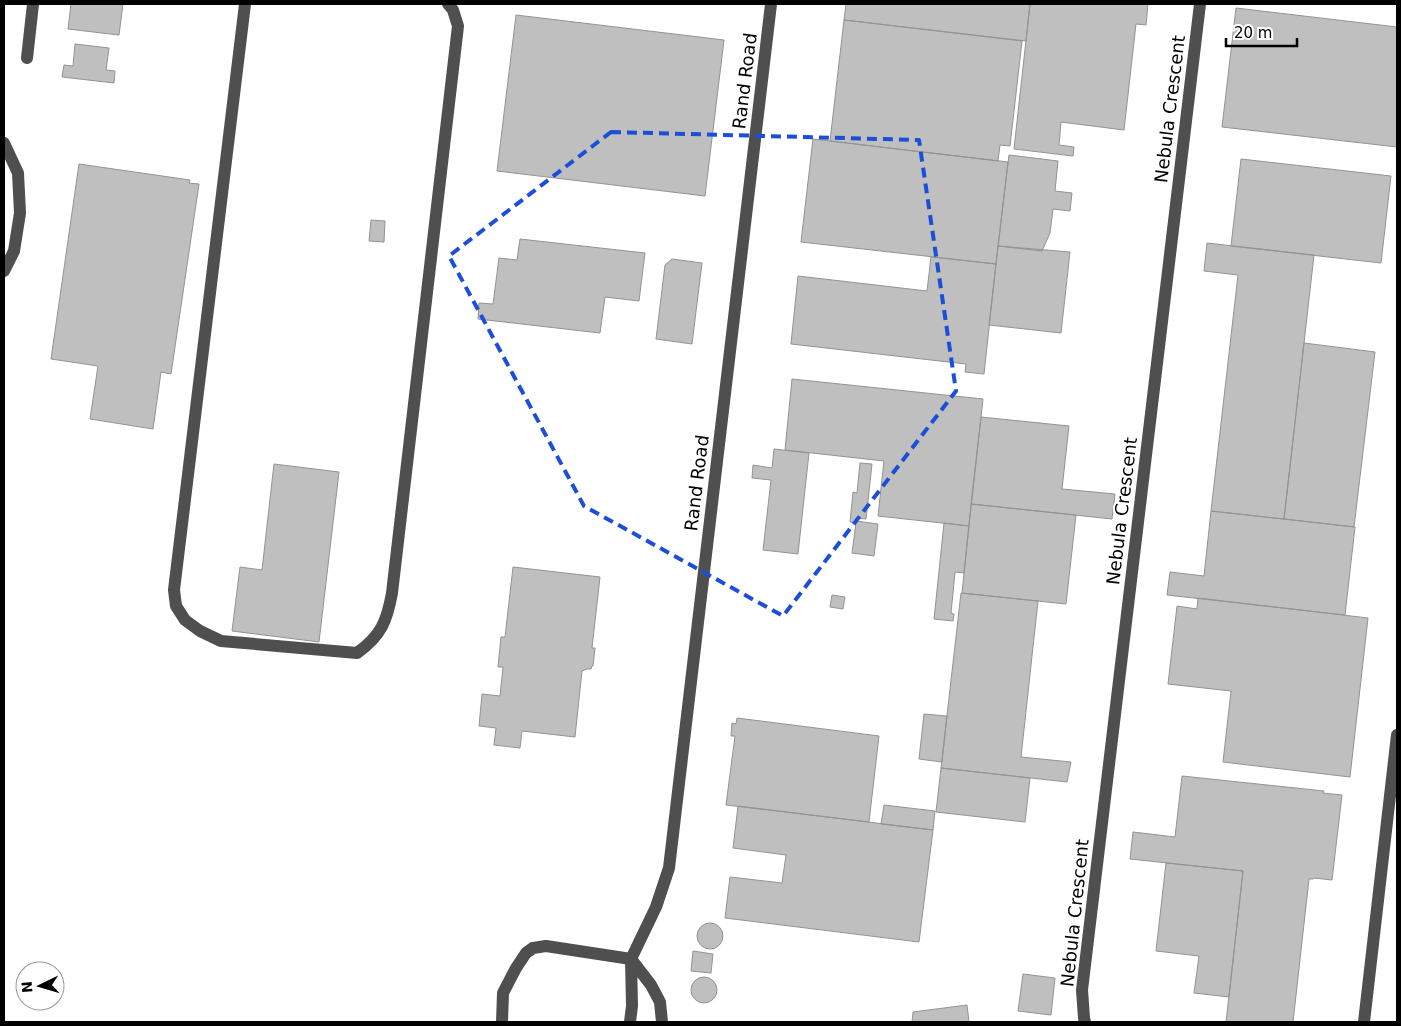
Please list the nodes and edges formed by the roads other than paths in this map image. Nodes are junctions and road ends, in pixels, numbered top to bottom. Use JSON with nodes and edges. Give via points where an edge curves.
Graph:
{"nodes":[{"id":1,"x":34,"y":4,"type":"edge"},
{"id":2,"x":245,"y":4,"type":"edge"},
{"id":3,"x":448,"y":4,"type":"edge"},
{"id":4,"x":771,"y":4,"type":"edge"},
{"id":5,"x":1200,"y":4,"type":"edge"},
{"id":6,"x":28,"y":58,"type":"dead end"},
{"id":7,"x":4,"y":144,"type":"edge"},
{"id":8,"x":4,"y":271,"type":"edge"},
{"id":9,"x":1397,"y":735,"type":"edge"},
{"id":10,"x":631,"y":959,"type":"junction"},
{"id":11,"x":502,"y":1022,"type":"edge"},
{"id":12,"x":630,"y":1022,"type":"edge"},
{"id":13,"x":662,"y":1022,"type":"edge"},
{"id":14,"x":1086,"y":1022,"type":"edge"},
{"id":15,"x":1364,"y":1022,"type":"edge"}],
"edges":[{"from":1,"to":6,"type":"lane"},
{"from":2,"to":3,"type":"lane","via":[[174,590],[176,606],[186,620],[220,641],[357,653],[378,634],[388,616],[392,593],[458,26]]},
{"from":4,"to":10,"type":"lane","name":"Rand Road","via":[[669,868],[656,907]]},
{"from":5,"to":14,"type":"lane","name":"Nebula Crescent","via":[[1082,990]]},
{"from":7,"to":8,"type":"lane","via":[[18,173],[20,214],[14,251]]},
{"from":9,"to":15,"type":"lane"},
{"from":10,"to":11,"type":"lane","via":[[546,946],[533,948],[516,968],[503,993]]},
{"from":10,"to":12,"type":"lane"},
{"from":10,"to":13,"type":"lane","via":[[660,1002]]}]}
